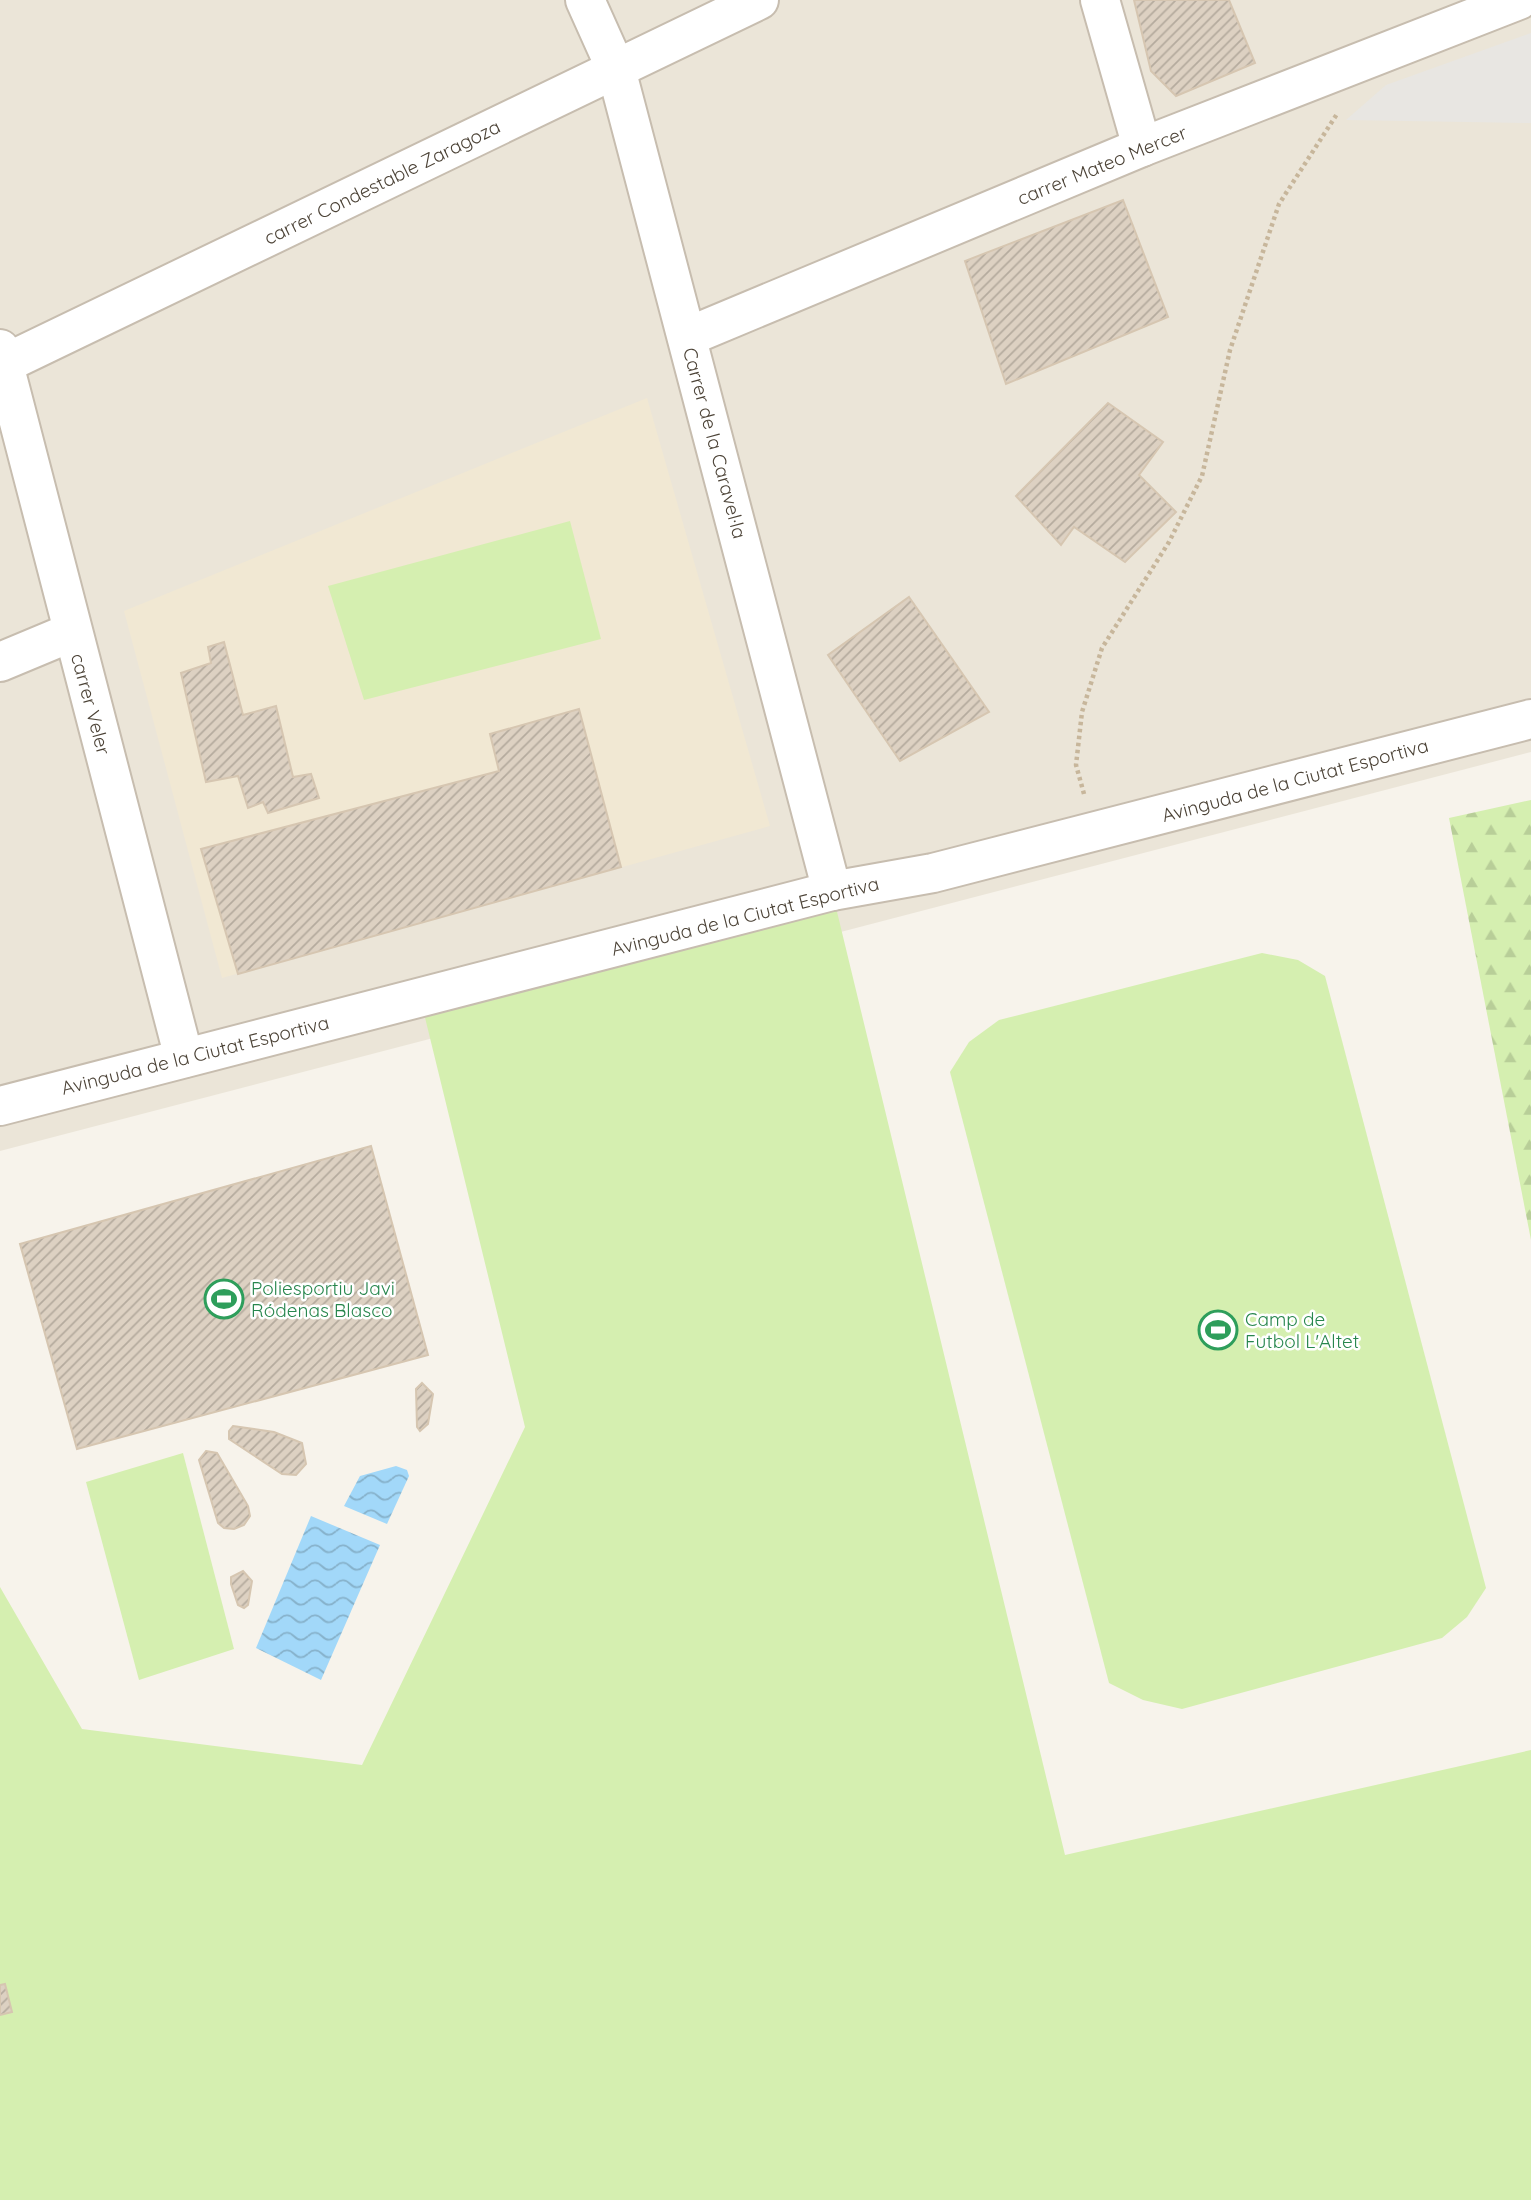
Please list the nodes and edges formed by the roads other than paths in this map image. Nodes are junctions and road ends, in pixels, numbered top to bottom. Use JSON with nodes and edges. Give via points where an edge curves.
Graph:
{"nodes":[{"id":1,"x":585,"y":0,"type":"edge"},
{"id":2,"x":759,"y":0,"type":"edge"},
{"id":3,"x":1100,"y":0,"type":"edge"},
{"id":4,"x":1519,"y":0,"type":"edge"},
{"id":5,"x":616,"y":69,"type":"junction"},
{"id":6,"x":1142,"y":147,"type":"junction"},
{"id":7,"x":687,"y":337,"type":"junction"},
{"id":8,"x":2,"y":357,"type":"edge"},
{"id":9,"x":72,"y":632,"type":"junction"},
{"id":10,"x":0,"y":662,"type":"edge"},
{"id":11,"x":1531,"y":719,"type":"edge"},
{"id":12,"x":832,"y":891,"type":"junction"},
{"id":13,"x":184,"y":1058,"type":"junction"},
{"id":14,"x":0,"y":1106,"type":"edge"}],
"edges":[{"from":1,"to":5,"type":"street","name":"Carrer de la Caravel·la"},
{"from":2,"to":5,"type":"street","name":"carrer Condestable Zaragoza"},
{"from":3,"to":6,"type":"street"},
{"from":4,"to":6,"type":"street","name":"carrer Mateo Mercer"},
{"from":5,"to":7,"type":"street","name":"Carrer de la Caravel·la"},
{"from":5,"to":8,"type":"street","name":"carrer Condestable Zaragoza"},
{"from":6,"to":7,"type":"street","name":"carrer Mateo Mercer"},
{"from":7,"to":12,"type":"street","name":"Carrer de la Caravel·la"},
{"from":8,"to":9,"type":"street","name":"carrer Veler"},
{"from":9,"to":10,"type":"street"},
{"from":9,"to":13,"type":"street","name":"carrer Veler"},
{"from":11,"to":12,"type":"street","name":"Avinguda de la Ciutat Esportiva","via":[[933,873]]},
{"from":12,"to":13,"type":"street","name":"Avinguda de la Ciutat Esportiva"},
{"from":13,"to":14,"type":"street","name":"Avinguda de la Ciutat Esportiva"}]}
